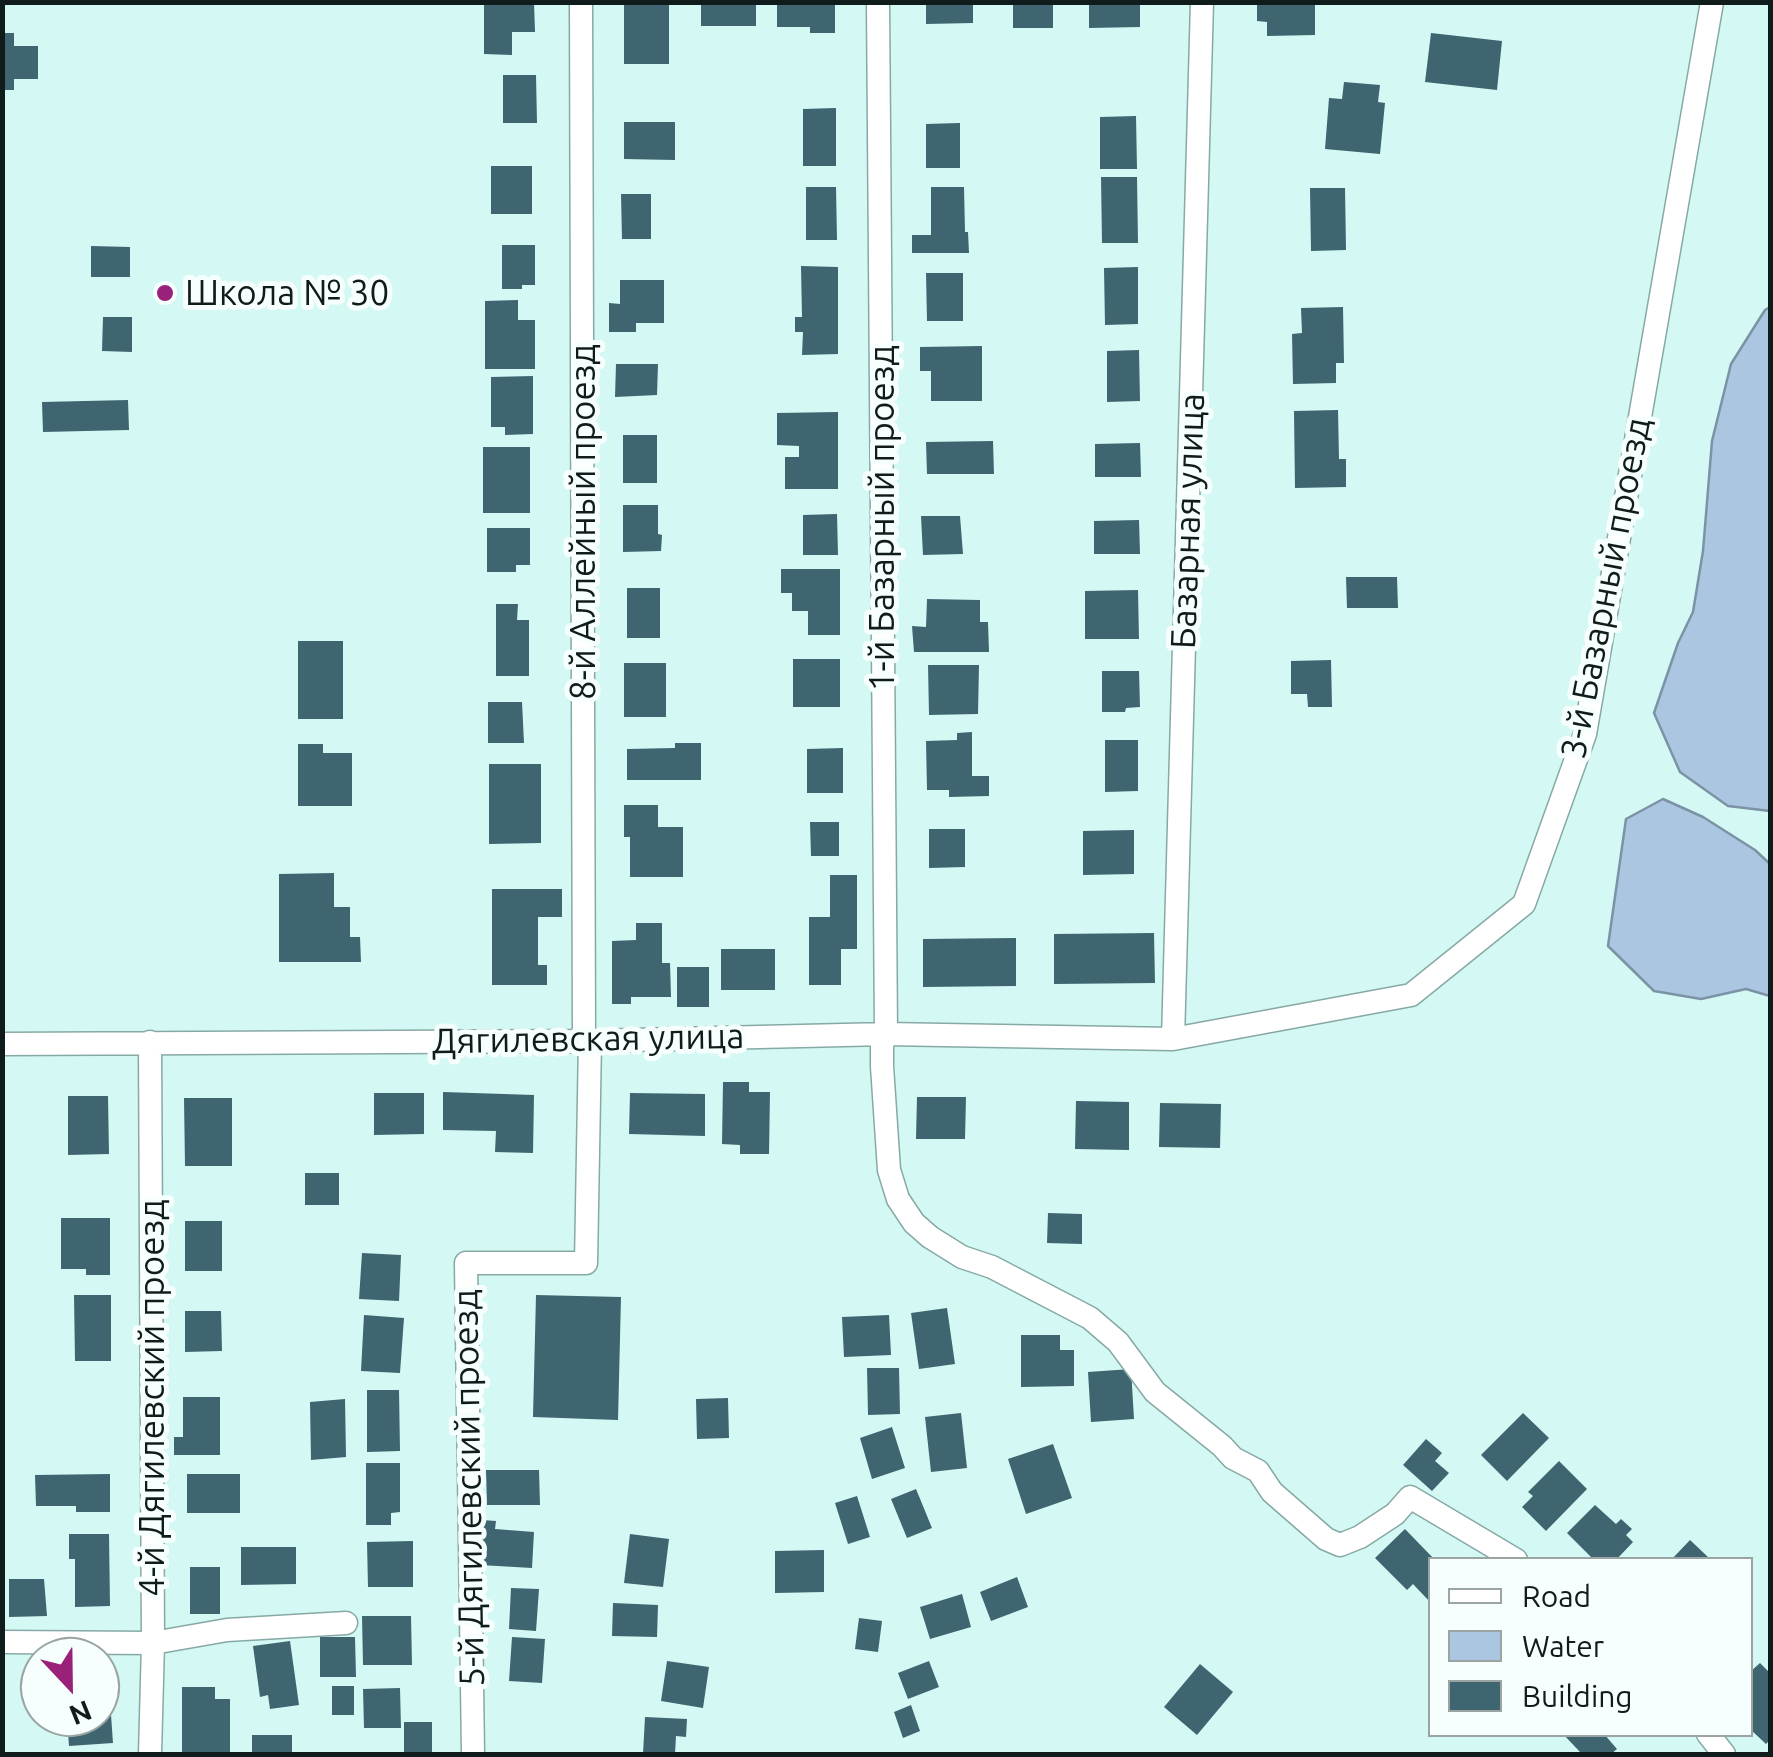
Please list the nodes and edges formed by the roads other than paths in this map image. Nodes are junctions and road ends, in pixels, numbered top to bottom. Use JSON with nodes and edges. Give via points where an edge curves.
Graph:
{"nodes":[{"id":1,"x":582,"y":2,"type":"edge"},
{"id":2,"x":878,"y":2,"type":"edge"},
{"id":3,"x":1202,"y":2,"type":"edge"},
{"id":4,"x":1712,"y":2,"type":"edge"},
{"id":5,"x":886,"y":1034,"type":"junction"},
{"id":6,"x":1173,"y":1039,"type":"junction"},
{"id":7,"x":587,"y":1041,"type":"junction"},
{"id":8,"x":150,"y":1042,"type":"junction"},
{"id":9,"x":2,"y":1044,"type":"edge"},
{"id":10,"x":1511,"y":1557,"type":"edge"},
{"id":11,"x":346,"y":1622,"type":"dead end"},
{"id":12,"x":2,"y":1642,"type":"edge"},
{"id":13,"x":153,"y":1644,"type":"junction"},
{"id":14,"x":150,"y":1754,"type":"edge"},
{"id":15,"x":473,"y":1754,"type":"edge"}],
"edges":[{"from":1,"to":7,"type":"street","name":"8-й Аллейный проезд"},
{"from":2,"to":5,"type":"street","name":"1-й Базарный проезд"},
{"from":3,"to":6,"type":"street","name":"Базарная улица"},
{"from":4,"to":6,"type":"street","name":"3-й Базарный проезд","via":[[1585,734],[1524,904],[1411,995]]},
{"from":5,"to":6,"type":"street","name":"Дягилевская улица"},
{"from":5,"to":7,"type":"street","name":"Дягилевская улица"},
{"from":5,"to":10,"type":"street","name":"1-й Базарный проезд","via":[[889,1170],[898,1199],[930,1237],[1090,1318],[1118,1342],[1155,1392],[1258,1471],[1281,1502],[1326,1539],[1340,1545],[1360,1538],[1410,1497]]},
{"from":7,"to":8,"type":"street","name":"Дягилевская улица"},
{"from":7,"to":15,"type":"street","name":"5-й Дягилевский проезд","via":[[586,1262],[466,1264]]},
{"from":8,"to":9,"type":"street","name":"Дягилевская улица"},
{"from":8,"to":13,"type":"street","name":"4-й Дягилевский проезд"},
{"from":11,"to":13,"type":"street","via":[[227,1630]]},
{"from":12,"to":13,"type":"street"},
{"from":13,"to":14,"type":"street","name":"4-й Дягилевский проезд"}]}
